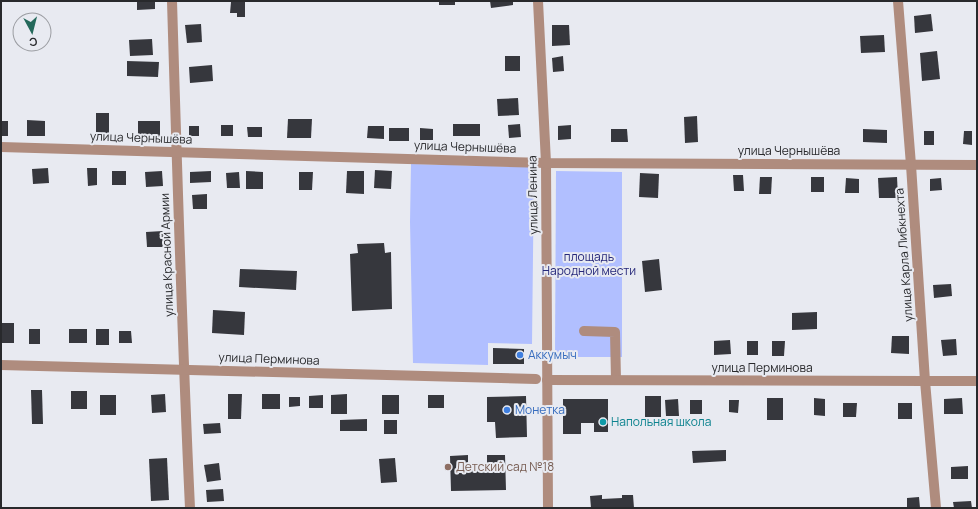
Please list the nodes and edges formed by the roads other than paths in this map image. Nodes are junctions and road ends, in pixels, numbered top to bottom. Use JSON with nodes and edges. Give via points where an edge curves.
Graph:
{"nodes":[{"id":1,"x":172,"y":1,"type":"edge"},
{"id":2,"x":538,"y":1,"type":"edge"},
{"id":3,"x":898,"y":1,"type":"edge"},
{"id":4,"x":1,"y":147,"type":"edge"},
{"id":5,"x":176,"y":152,"type":"junction"},
{"id":6,"x":546,"y":162,"type":"junction"},
{"id":7,"x":911,"y":165,"type":"junction"},
{"id":8,"x":977,"y":165,"type":"edge"},
{"id":9,"x":584,"y":331,"type":"dead end"},
{"id":10,"x":1,"y":365,"type":"edge"},
{"id":11,"x":184,"y":370,"type":"junction"},
{"id":12,"x":536,"y":379,"type":"dead end"},
{"id":13,"x":547,"y":380,"type":"junction"},
{"id":14,"x":616,"y":380,"type":"junction"},
{"id":15,"x":925,"y":381,"type":"junction"},
{"id":16,"x":977,"y":381,"type":"edge"},
{"id":17,"x":190,"y":508,"type":"edge"},
{"id":18,"x":548,"y":508,"type":"edge"},
{"id":19,"x":936,"y":508,"type":"edge"}],
"edges":[{"from":1,"to":5,"type":"street","name":"улица Красной Армии"},
{"from":2,"to":6,"type":"street","name":"улица Ленина"},
{"from":3,"to":7,"type":"street","name":"улица Карла Либкнехта"},
{"from":4,"to":5,"type":"street","name":"улица Чернышёва"},
{"from":5,"to":6,"type":"street","name":"улица Чернышёва"},
{"from":5,"to":11,"type":"street","name":"улица Красной Армии"},
{"from":6,"to":7,"type":"street","name":"улица Чернышёва"},
{"from":6,"to":13,"type":"street","name":"улица Ленина"},
{"from":7,"to":8,"type":"street","name":"улица Чернышёва"},
{"from":7,"to":15,"type":"street","name":"улица Карла Либкнехта"},
{"from":9,"to":14,"type":"street","via":[[615,332]]},
{"from":10,"to":11,"type":"street","name":"улица Перминова"},
{"from":11,"to":12,"type":"street","name":"улица Перминова"},
{"from":11,"to":17,"type":"street","name":"улица Красной Армии"},
{"from":13,"to":14,"type":"street","name":"улица Перминова"},
{"from":13,"to":18,"type":"street","name":"улица Ленина"},
{"from":14,"to":15,"type":"street","name":"улица Перминова"},
{"from":15,"to":16,"type":"street","name":"улица Перминова"},
{"from":15,"to":19,"type":"street","name":"улица Карла Либкнехта"}]}
